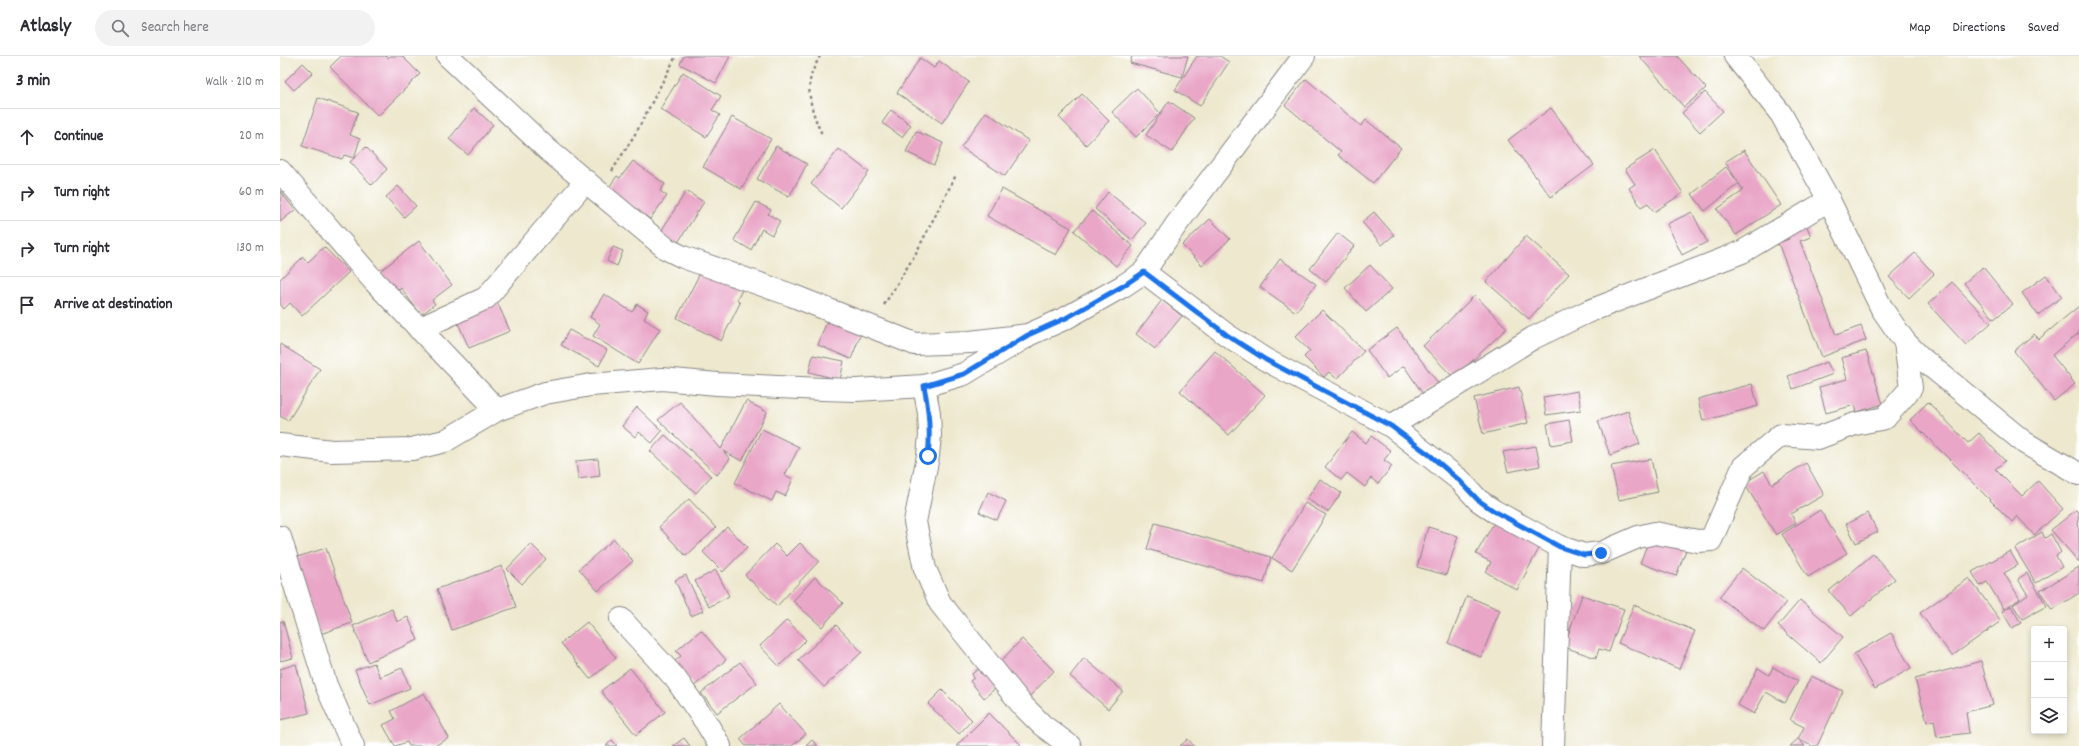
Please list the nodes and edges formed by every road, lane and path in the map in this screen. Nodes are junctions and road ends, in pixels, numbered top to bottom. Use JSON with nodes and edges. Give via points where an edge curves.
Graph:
{"nodes":[{"id":1,"x":448,"y":56,"type":"edge"},
{"id":2,"x":676,"y":56,"type":"edge"},
{"id":3,"x":820,"y":56,"type":"edge"},
{"id":4,"x":1304,"y":56,"type":"edge"},
{"id":5,"x":1735,"y":56,"type":"edge"},
{"id":6,"x":822,"y":134,"type":"dead end"},
{"id":7,"x":280,"y":171,"type":"edge"},
{"id":8,"x":956,"y":175,"type":"dead end"},
{"id":9,"x":593,"y":186,"type":"junction"},
{"id":10,"x":1829,"y":200,"type":"junction"},
{"id":11,"x":1144,"y":272,"type":"junction"},
{"id":12,"x":871,"y":325,"type":"junction"},
{"id":13,"x":419,"y":329,"type":"junction"},
{"id":14,"x":1028,"y":335,"type":"junction"},
{"id":15,"x":1905,"y":342,"type":"junction"},
{"id":16,"x":924,"y":386,"type":"junction"},
{"id":17,"x":497,"y":410,"type":"junction"},
{"id":18,"x":1391,"y":426,"type":"junction"},
{"id":19,"x":280,"y":445,"type":"edge"},
{"id":20,"x":2079,"y":474,"type":"edge"},
{"id":21,"x":280,"y":537,"type":"edge"},
{"id":22,"x":1560,"y":547,"type":"junction"},
{"id":23,"x":621,"y":619,"type":"dead end"},
{"id":24,"x":353,"y":746,"type":"edge"},
{"id":25,"x":720,"y":746,"type":"edge"},
{"id":26,"x":1070,"y":746,"type":"edge"},
{"id":27,"x":1553,"y":746,"type":"edge"}],
"edges":[{"from":1,"to":9,"type":"street","via":[[548,150]]},
{"from":2,"to":9,"type":"path","via":[[637,131]]},
{"from":3,"to":6,"type":"path","via":[[811,77],[811,98],[815,120]]},
{"from":4,"to":11,"type":"street","via":[[1176,225]]},
{"from":5,"to":10,"type":"street","via":[[1781,114]]},
{"from":7,"to":13,"type":"street","via":[[374,281]]},
{"from":8,"to":12,"type":"path","via":[[916,253]]},
{"from":9,"to":12,"type":"street","via":[[667,249],[683,258]]},
{"from":9,"to":13,"type":"street","via":[[486,298]]},
{"from":10,"to":15,"type":"street","via":[[1882,309]]},
{"from":10,"to":18,"type":"street","via":[[1742,252],[1587,312],[1534,338]]},
{"from":11,"to":14,"type":"street","via":[[1066,318]]},
{"from":11,"to":18,"type":"street","via":[[1227,335],[1266,360]]},
{"from":12,"to":14,"type":"street","via":[[916,344],[970,342]]},
{"from":13,"to":17,"type":"street"},
{"from":14,"to":16,"type":"street","via":[[964,374]]},
{"from":15,"to":20,"type":"street","via":[[2025,443]]},
{"from":15,"to":22,"type":"street","via":[[1911,388],[1886,418],[1855,424],[1818,438],[1781,434],[1743,467],[1711,540],[1698,541],[1655,533],[1638,537],[1601,553],[1584,555]]},
{"from":16,"to":17,"type":"street","via":[[856,390],[662,379],[592,385],[545,394]]},
{"from":16,"to":26,"type":"street","via":[[930,434],[915,522],[925,569],[940,604],[1023,706],[1042,725]]},
{"from":17,"to":19,"type":"street","via":[[445,442],[412,449],[332,451]]},
{"from":18,"to":22,"type":"street","via":[[1460,481],[1478,500]]},
{"from":21,"to":24,"type":"street","via":[[326,684]]},
{"from":22,"to":27,"type":"street"},
{"from":23,"to":25,"type":"street","via":[[675,678]]}]}
